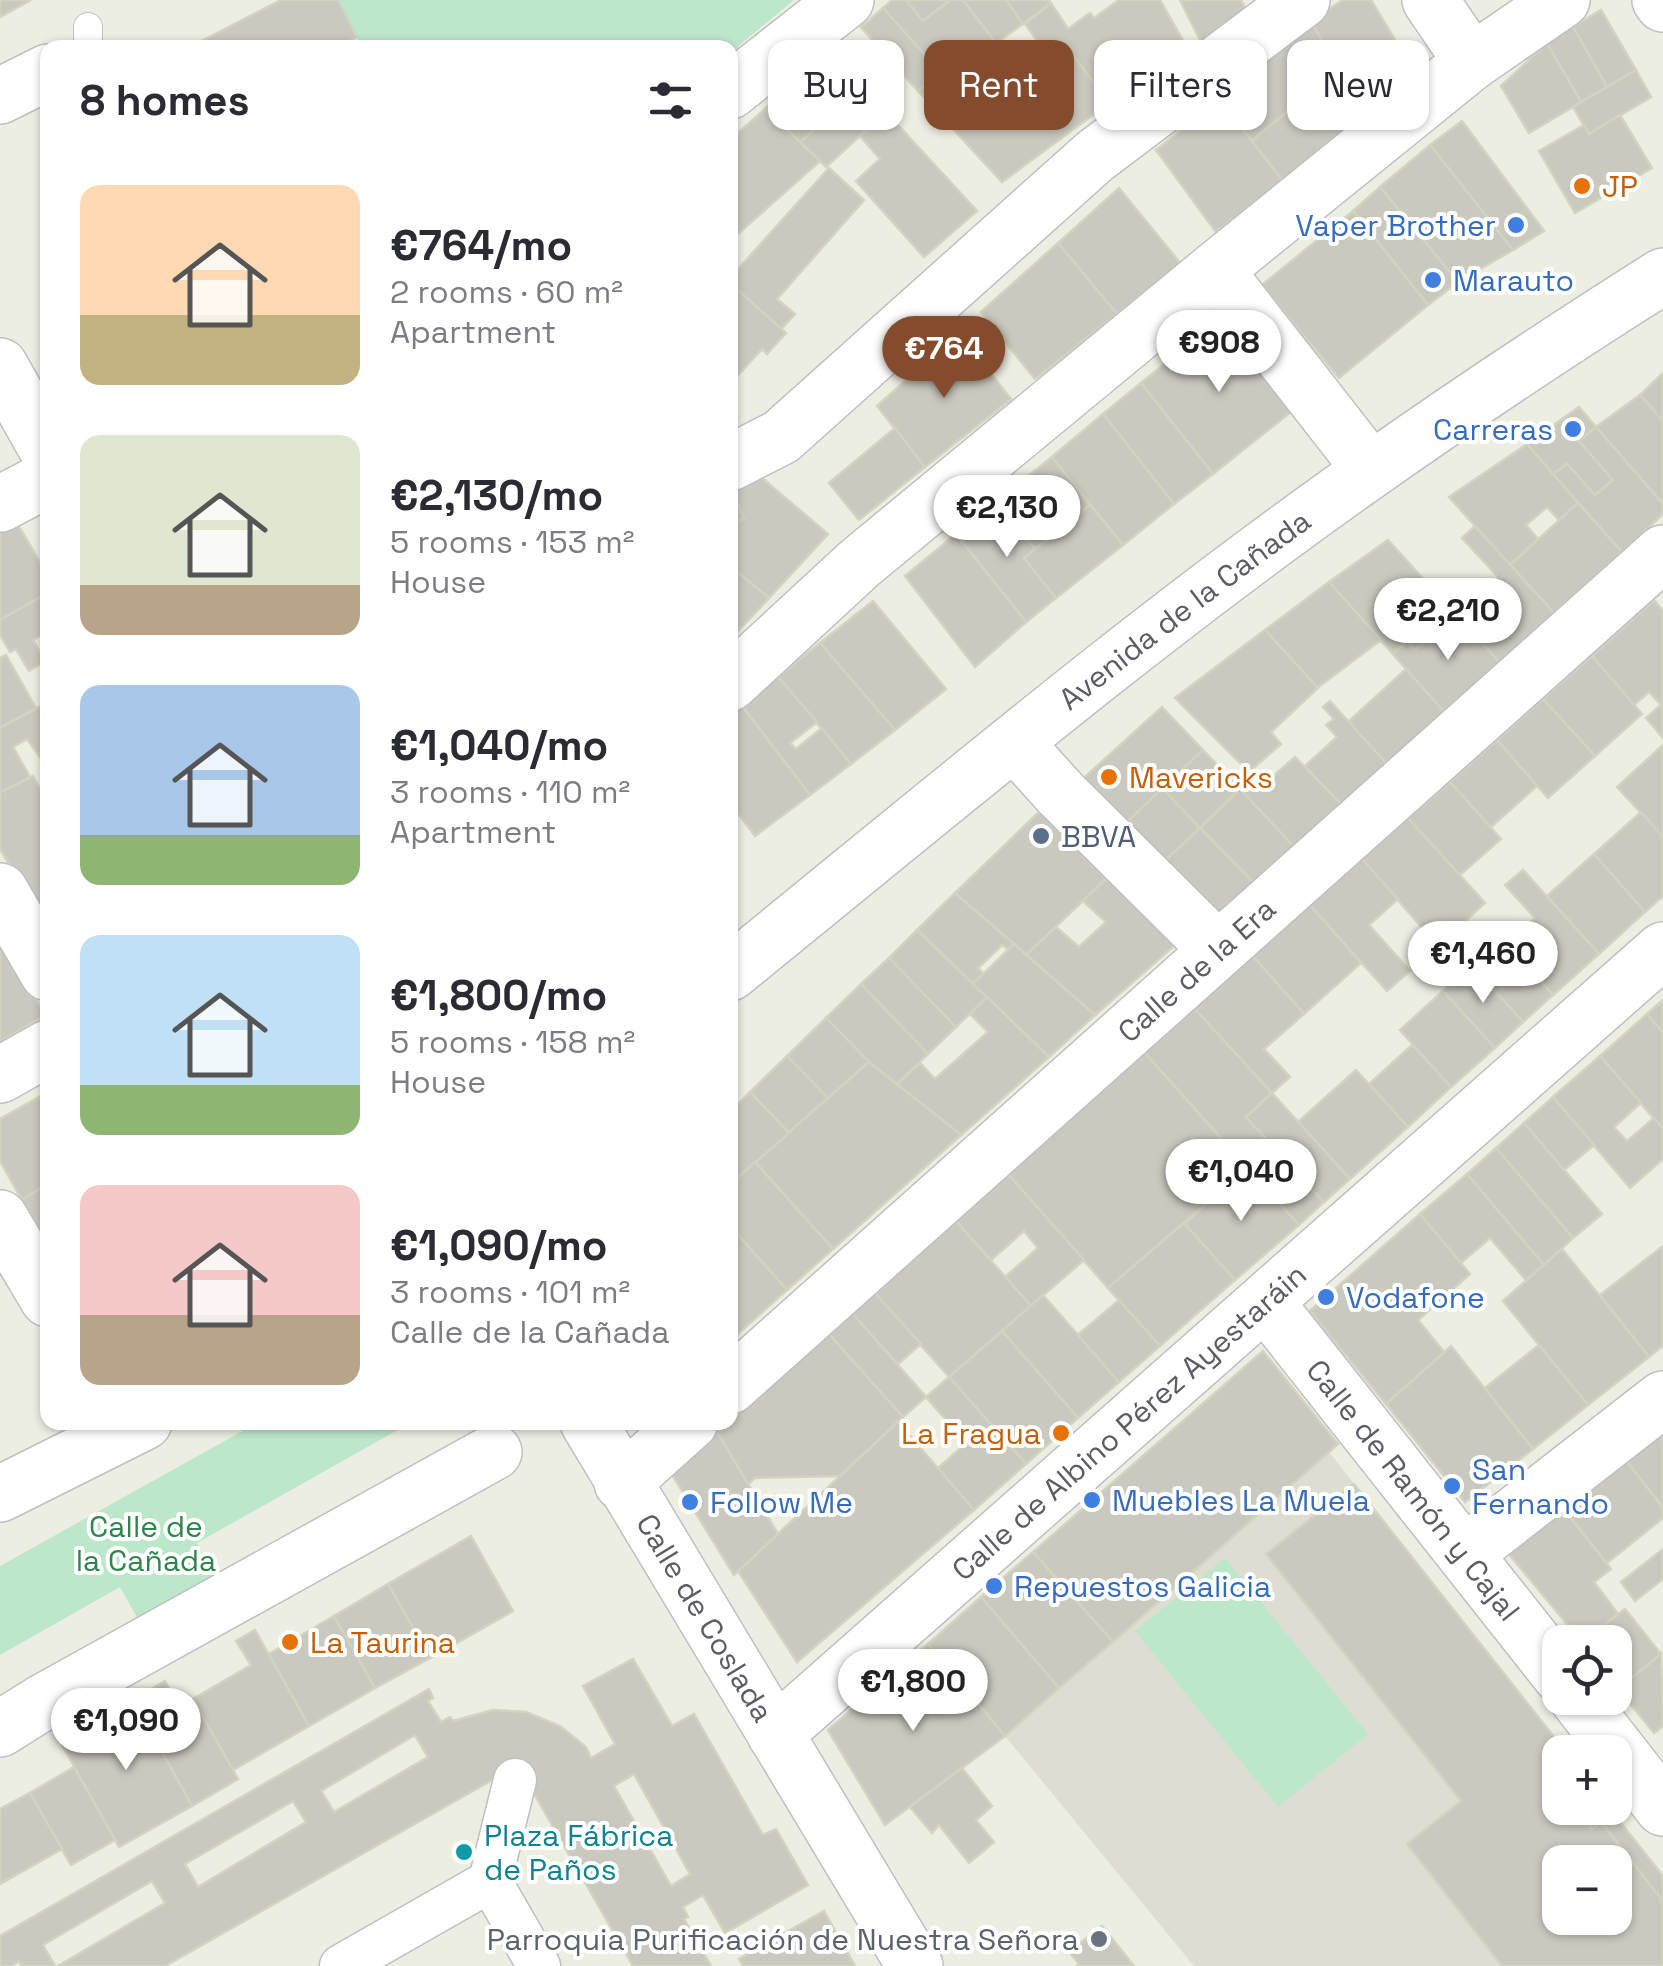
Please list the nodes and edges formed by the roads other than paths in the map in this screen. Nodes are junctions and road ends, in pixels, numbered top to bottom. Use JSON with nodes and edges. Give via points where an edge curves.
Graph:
{"nodes":[{"id":1,"x":846,"y":0,"type":"edge"},
{"id":2,"x":1302,"y":0,"type":"edge"},
{"id":3,"x":1430,"y":0,"type":"edge"},
{"id":4,"x":1562,"y":0,"type":"edge"},
{"id":5,"x":1472,"y":62,"type":"junction"},
{"id":6,"x":40,"y":76,"type":"edge"},
{"id":7,"x":738,"y":85,"type":"edge"},
{"id":8,"x":0,"y":96,"type":"edge"},
{"id":9,"x":1215,"y":270,"type":"junction"},
{"id":10,"x":1663,"y":276,"type":"edge"},
{"id":11,"x":0,"y":366,"type":"edge"},
{"id":12,"x":40,"y":437,"type":"edge"},
{"id":13,"x":738,"y":459,"type":"edge"},
{"id":14,"x":1372,"y":470,"type":"junction"},
{"id":15,"x":40,"y":483,"type":"edge"},
{"id":16,"x":0,"y":504,"type":"edge"},
{"id":17,"x":1663,"y":553,"type":"edge"},
{"id":18,"x":738,"y":676,"type":"edge"},
{"id":19,"x":1015,"y":743,"type":"junction"},
{"id":20,"x":0,"y":891,"type":"edge"},
{"id":21,"x":1217,"y":949,"type":"junction"},
{"id":22,"x":1663,"y":950,"type":"edge"},
{"id":23,"x":40,"y":958,"type":"edge"},
{"id":24,"x":738,"y":967,"type":"edge"},
{"id":25,"x":40,"y":1052,"type":"edge"},
{"id":26,"x":0,"y":1075,"type":"edge"},
{"id":27,"x":0,"y":1218,"type":"edge"},
{"id":28,"x":40,"y":1286,"type":"edge"},
{"id":29,"x":1266,"y":1303,"type":"junction"},
{"id":30,"x":738,"y":1379,"type":"edge"},
{"id":31,"x":1663,"y":1398,"type":"edge"},
{"id":32,"x":122,"y":1430,"type":"edge"},
{"id":33,"x":592,"y":1430,"type":"edge"},
{"id":34,"x":681,"y":1430,"type":"edge"},
{"id":35,"x":494,"y":1452,"type":"dead end"},
{"id":36,"x":622,"y":1483,"type":"junction"},
{"id":37,"x":0,"y":1494,"type":"edge"},
{"id":38,"x":1465,"y":1553,"type":"junction"},
{"id":39,"x":1542,"y":1652,"type":"edge"},
{"id":40,"x":1592,"y":1715,"type":"edge"},
{"id":41,"x":0,"y":1730,"type":"edge"},
{"id":42,"x":775,"y":1734,"type":"junction"},
{"id":43,"x":515,"y":1780,"type":"dead end"},
{"id":44,"x":1659,"y":1795,"type":"edge"},
{"id":45,"x":490,"y":1880,"type":"junction"},
{"id":46,"x":341,"y":1966,"type":"edge"},
{"id":47,"x":539,"y":1966,"type":"edge"},
{"id":48,"x":915,"y":1966,"type":"edge"}],
"edges":[{"from":1,"to":7,"type":"street"},
{"from":2,"to":13,"type":"street","via":[[1095,156],[781,438]]},
{"from":3,"to":5,"type":"street"},
{"from":4,"to":5,"type":"street"},
{"from":5,"to":9,"type":"street"},
{"from":6,"to":8,"type":"street"},
{"from":9,"to":14,"type":"street"},
{"from":9,"to":18,"type":"street","via":[[860,563]]},
{"from":10,"to":14,"type":"street","name":"Avenida de la Cañada"},
{"from":11,"to":12,"type":"street"},
{"from":14,"to":19,"type":"street","name":"Avenida de la Cañada"},
{"from":15,"to":16,"type":"street"},
{"from":17,"to":21,"type":"street","name":"Calle de la Era"},
{"from":19,"to":21,"type":"street"},
{"from":19,"to":24,"type":"street","name":"Avenida de la Cañada"},
{"from":20,"to":23,"type":"street"},
{"from":21,"to":30,"type":"street","name":"Calle de la Era"},
{"from":22,"to":29,"type":"street","name":"Calle de Albino Pérez Ayestaráin"},
{"from":25,"to":26,"type":"street"},
{"from":27,"to":28,"type":"street"},
{"from":29,"to":38,"type":"street","name":"Calle de Ramón y Cajal"},
{"from":29,"to":42,"type":"street","name":"Calle de Albino Pérez Ayestaráin"},
{"from":31,"to":38,"type":"street"},
{"from":32,"to":37,"type":"street"},
{"from":33,"to":36,"type":"street","name":"Calle de Coslada"},
{"from":34,"to":36,"type":"street"},
{"from":35,"to":41,"type":"street"},
{"from":36,"to":42,"type":"street","name":"Calle de Coslada"},
{"from":38,"to":39,"type":"street","name":"Calle de Ramón y Cajal"},
{"from":40,"to":44,"type":"street"},
{"from":42,"to":48,"type":"street","name":"Calle de Coslada"},
{"from":43,"to":45,"type":"street"},
{"from":45,"to":46,"type":"street"},
{"from":45,"to":47,"type":"street"}]}
